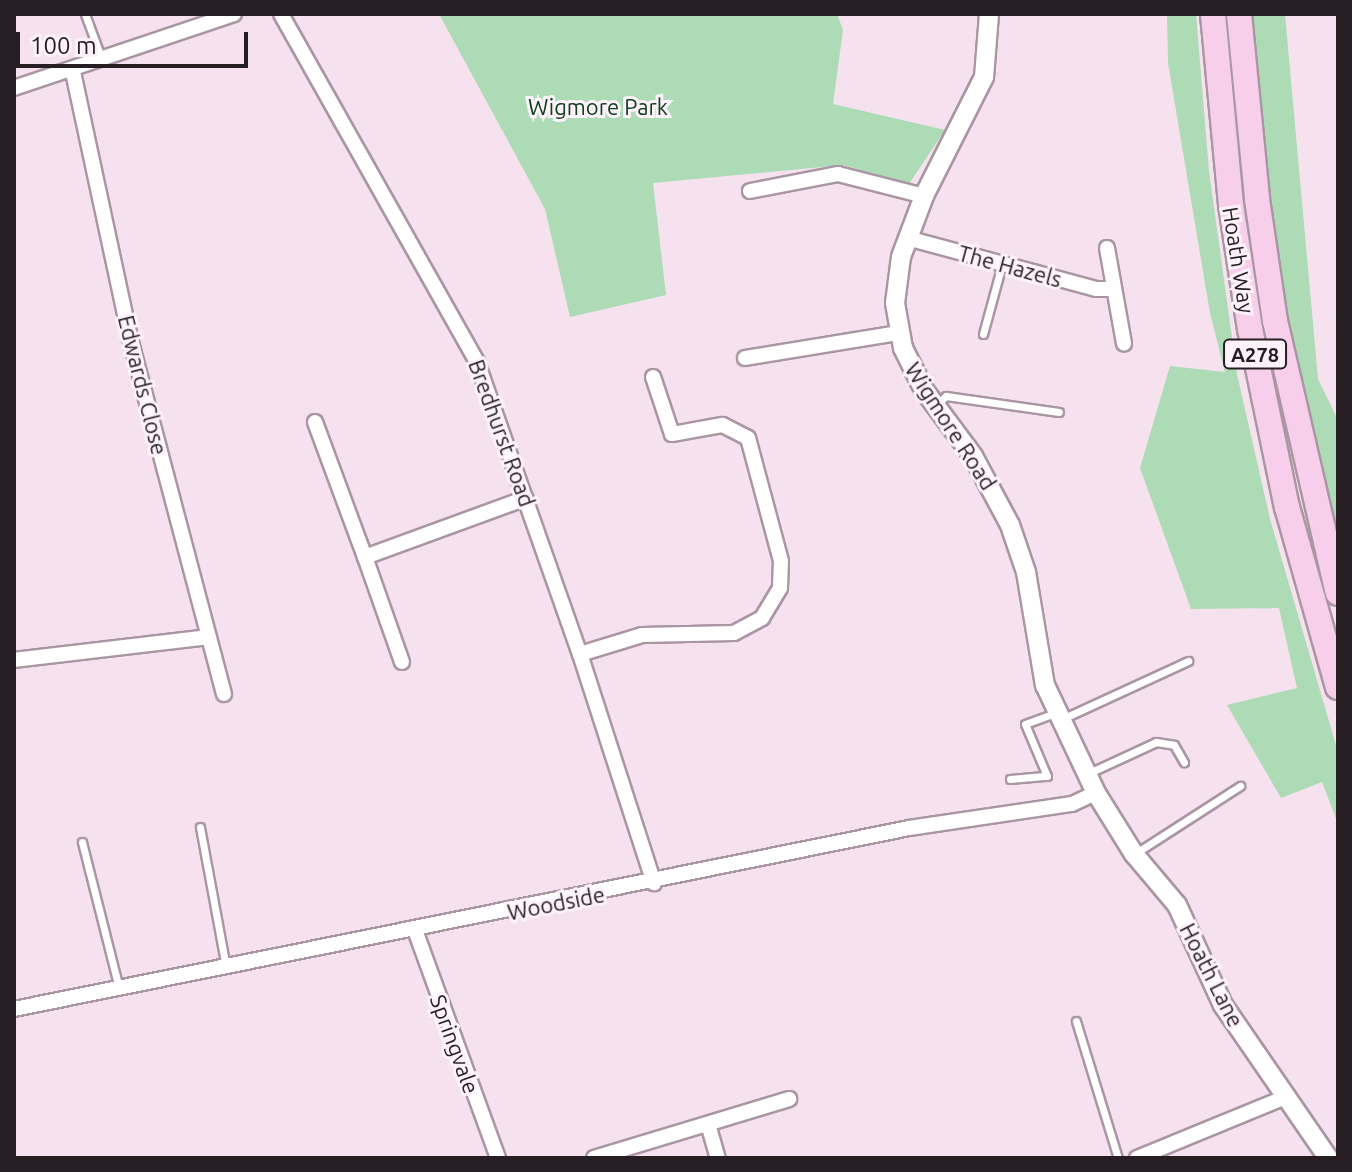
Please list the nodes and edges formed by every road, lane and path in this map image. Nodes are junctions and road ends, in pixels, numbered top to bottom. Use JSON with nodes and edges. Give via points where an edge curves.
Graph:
{"nodes":[{"id":1,"x":85,"y":14,"type":"edge"},
{"id":2,"x":234,"y":14,"type":"edge"},
{"id":3,"x":281,"y":14,"type":"edge"},
{"id":4,"x":989,"y":14,"type":"edge"},
{"id":5,"x":1213,"y":14,"type":"edge"},
{"id":6,"x":1239,"y":14,"type":"edge"},
{"id":7,"x":103,"y":62,"type":"junction"},
{"id":8,"x":73,"y":72,"type":"junction"},
{"id":9,"x":14,"y":88,"type":"edge"},
{"id":10,"x":750,"y":191,"type":"dead end"},
{"id":11,"x":924,"y":196,"type":"junction"},
{"id":12,"x":907,"y":238,"type":"junction"},
{"id":13,"x":1107,"y":248,"type":"dead end"},
{"id":14,"x":1002,"y":264,"type":"junction"},
{"id":15,"x":1114,"y":289,"type":"junction"},
{"id":16,"x":898,"y":333,"type":"junction"},
{"id":17,"x":983,"y":334,"type":"dead end"},
{"id":18,"x":1124,"y":343,"type":"dead end"},
{"id":19,"x":745,"y":358,"type":"dead end"},
{"id":20,"x":653,"y":377,"type":"dead end"},
{"id":21,"x":935,"y":406,"type":"junction"},
{"id":22,"x":1059,"y":412,"type":"dead end"},
{"id":23,"x":315,"y":422,"type":"dead end"},
{"id":24,"x":526,"y":498,"type":"junction"},
{"id":25,"x":365,"y":557,"type":"junction"},
{"id":26,"x":1338,"y":593,"type":"edge"},
{"id":27,"x":209,"y":637,"type":"junction"},
{"id":28,"x":580,"y":654,"type":"junction"},
{"id":29,"x":14,"y":660,"type":"edge"},
{"id":30,"x":1188,"y":661,"type":"dead end"},
{"id":31,"x":402,"y":662,"type":"dead end"},
{"id":32,"x":1338,"y":687,"type":"edge"},
{"id":33,"x":224,"y":694,"type":"dead end"},
{"id":34,"x":1058,"y":716,"type":"junction"},
{"id":35,"x":1184,"y":762,"type":"dead end"},
{"id":36,"x":1087,"y":774,"type":"junction"},
{"id":37,"x":1010,"y":779,"type":"dead end"},
{"id":38,"x":1240,"y":786,"type":"dead end"},
{"id":39,"x":1096,"y":793,"type":"junction"},
{"id":40,"x":200,"y":827,"type":"dead end"},
{"id":41,"x":82,"y":842,"type":"dead end"},
{"id":42,"x":1134,"y":854,"type":"junction"},
{"id":43,"x":654,"y":883,"type":"junction"},
{"id":44,"x":415,"y":930,"type":"junction"},
{"id":45,"x":226,"y":967,"type":"junction"},
{"id":46,"x":119,"y":988,"type":"junction"},
{"id":47,"x":14,"y":1009,"type":"edge"},
{"id":48,"x":1076,"y":1021,"type":"dead end"},
{"id":49,"x":1283,"y":1098,"type":"junction"},
{"id":50,"x":789,"y":1099,"type":"dead end"},
{"id":51,"x":708,"y":1124,"type":"junction"},
{"id":52,"x":498,"y":1158,"type":"edge"},
{"id":53,"x":594,"y":1158,"type":"edge"},
{"id":54,"x":718,"y":1158,"type":"edge"},
{"id":55,"x":1118,"y":1158,"type":"edge"},
{"id":56,"x":1137,"y":1158,"type":"edge"},
{"id":57,"x":1328,"y":1158,"type":"edge"}],
"edges":[{"from":1,"to":7,"type":"lane"},
{"from":2,"to":7,"type":"street"},
{"from":3,"to":24,"type":"street","name":"Bredhurst Road","via":[[466,340]]},
{"from":4,"to":11,"type":"street","name":"Wigmore Road","via":[[984,77]]},
{"from":5,"to":32,"type":"main road","name":"Hoath Way","number":"A278","via":[[1228,177],[1250,329],[1287,507]]},
{"from":6,"to":26,"type":"main road","name":"Hoath Way","number":"A278","via":[[1275,321]]},
{"from":7,"to":8,"type":"street"},
{"from":8,"to":9,"type":"street"},
{"from":8,"to":27,"type":"street","name":"Edwards Close","via":[[131,342]]},
{"from":10,"to":11,"type":"street","via":[[838,174]]},
{"from":11,"to":12,"type":"street","name":"Wigmore Road"},
{"from":12,"to":14,"type":"street","name":"The Hazels"},
{"from":12,"to":16,"type":"street","name":"Wigmore Road","via":[[895,292]]},
{"from":13,"to":15,"type":"street"},
{"from":14,"to":15,"type":"street","name":"The Hazels"},
{"from":14,"to":17,"type":"lane"},
{"from":15,"to":18,"type":"street"},
{"from":16,"to":19,"type":"street"},
{"from":16,"to":21,"type":"street","name":"Wigmore Road","via":[[907,360]]},
{"from":20,"to":28,"type":"street","via":[[672,434],[722,425],[748,438],[758,459],[782,576],[762,618],[721,635],[666,632]]},
{"from":21,"to":22,"type":"lane","via":[[946,396]]},
{"from":21,"to":34,"type":"street","name":"Wigmore Road","via":[[989,483],[1017,540],[1030,587],[1041,668]]},
{"from":23,"to":25,"type":"street"},
{"from":24,"to":25,"type":"street"},
{"from":24,"to":28,"type":"street","name":"Bredhurst Road"},
{"from":25,"to":31,"type":"street"},
{"from":27,"to":29,"type":"street"},
{"from":27,"to":33,"type":"street","name":"Edwards Close"},
{"from":28,"to":43,"type":"street","name":"Bredhurst Road"},
{"from":30,"to":34,"type":"lane"},
{"from":34,"to":36,"type":"street","name":"Wigmore Road"},
{"from":34,"to":37,"type":"lane","via":[[1025,724],[1047,776]]},
{"from":35,"to":36,"type":"lane","via":[[1174,745],[1156,742]]},
{"from":36,"to":39,"type":"street","name":"Wigmore Road"},
{"from":38,"to":42,"type":"lane"},
{"from":39,"to":42,"type":"street","name":"Hoath Lane"},
{"from":39,"to":43,"type":"street","name":"Woodside","via":[[1072,804],[897,831]]},
{"from":40,"to":45,"type":"lane"},
{"from":41,"to":46,"type":"lane"},
{"from":42,"to":49,"type":"street","name":"Hoath Lane","via":[[1177,905],[1223,1005]]},
{"from":43,"to":44,"type":"street","name":"Woodside"},
{"from":44,"to":45,"type":"street","name":"Woodside"},
{"from":44,"to":52,"type":"street","name":"Springvale"},
{"from":45,"to":46,"type":"street","name":"Woodside"},
{"from":46,"to":47,"type":"street","name":"Woodside"},
{"from":48,"to":55,"type":"lane"},
{"from":49,"to":56,"type":"street"},
{"from":49,"to":57,"type":"street","name":"Hoath Lane"},
{"from":50,"to":51,"type":"street"},
{"from":51,"to":53,"type":"street"},
{"from":51,"to":54,"type":"street"}]}
